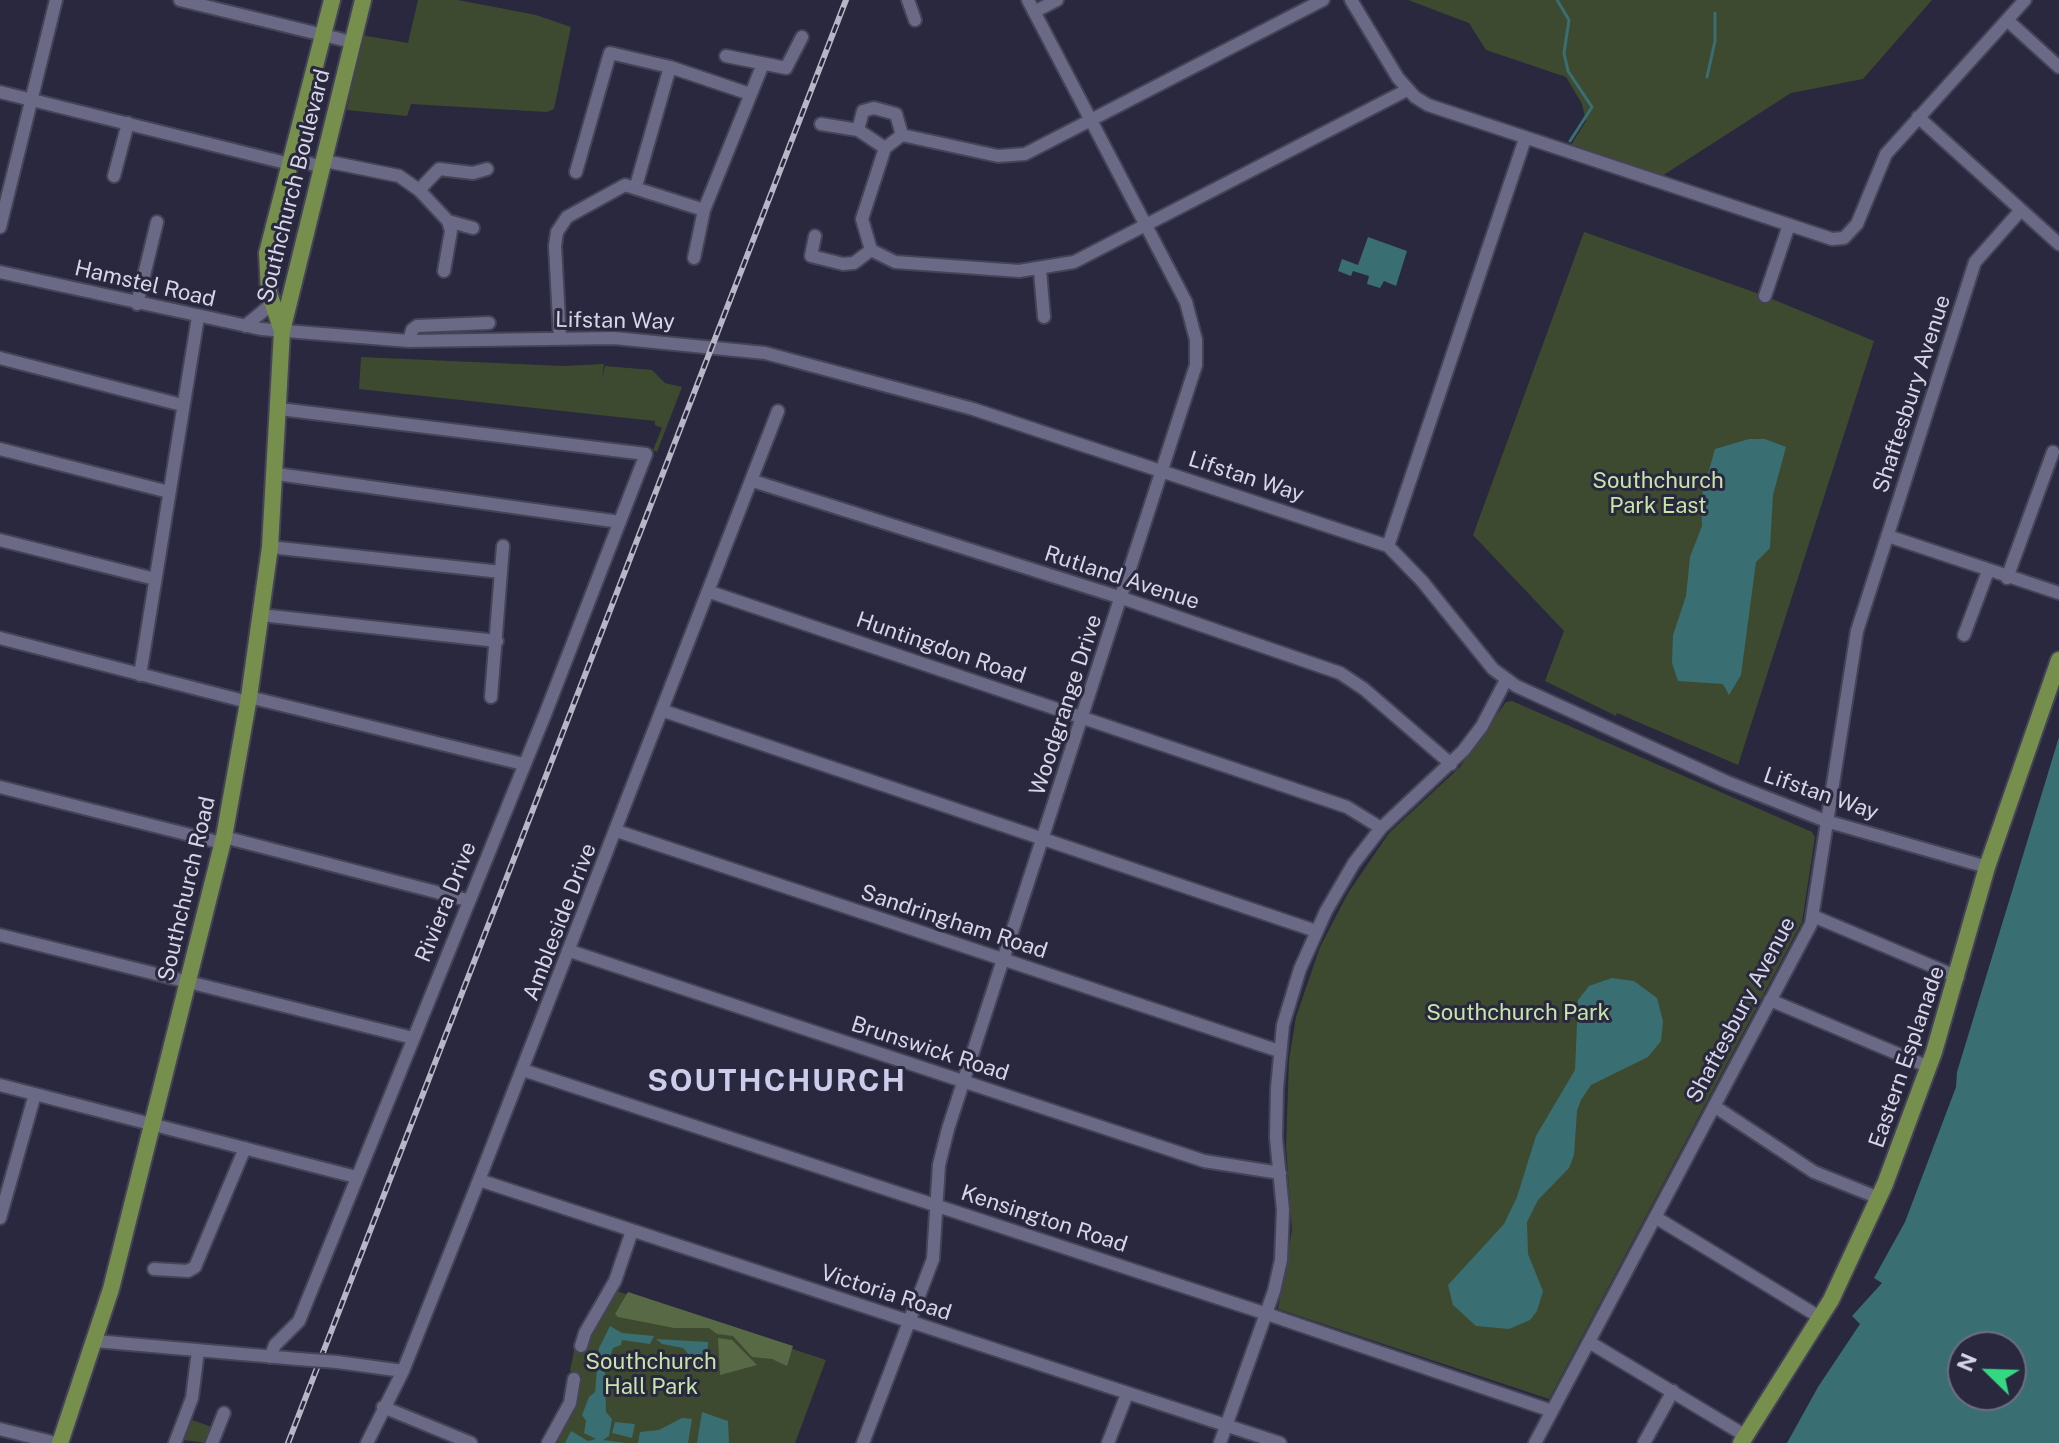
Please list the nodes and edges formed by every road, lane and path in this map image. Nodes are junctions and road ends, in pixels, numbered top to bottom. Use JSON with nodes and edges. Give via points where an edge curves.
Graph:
{"nodes":[{"id":1,"x":56,"y":0,"type":"edge"},
{"id":2,"x":332,"y":0,"type":"edge"},
{"id":3,"x":363,"y":0,"type":"edge"},
{"id":4,"x":925,"y":0,"type":"edge"},
{"id":5,"x":1057,"y":0,"type":"edge"},
{"id":6,"x":1323,"y":0,"type":"edge"},
{"id":7,"x":1351,"y":0,"type":"edge"},
{"id":8,"x":2025,"y":0,"type":"edge"},
{"id":9,"x":189,"y":1,"type":"edge"},
{"id":10,"x":1031,"y":6,"type":"edge"},
{"id":11,"x":911,"y":9,"type":"edge"},
{"id":12,"x":2007,"y":20,"type":"junction"},
{"id":13,"x":323,"y":36,"type":"junction"},
{"id":14,"x":802,"y":37,"type":"dead end"},
{"id":15,"x":352,"y":42,"type":"junction"},
{"id":16,"x":726,"y":56,"type":"dead end"},
{"id":17,"x":763,"y":64,"type":"junction"},
{"id":18,"x":670,"y":67,"type":"junction"},
{"id":19,"x":2059,"y":67,"type":"edge"},
{"id":20,"x":1407,"y":90,"type":"junction"},
{"id":21,"x":0,"y":92,"type":"edge"},
{"id":22,"x":750,"y":94,"type":"junction"},
{"id":23,"x":31,"y":100,"type":"junction"},
{"id":24,"x":1918,"y":117,"type":"junction"},
{"id":25,"x":1090,"y":118,"type":"junction"},
{"id":26,"x":128,"y":123,"type":"junction"},
{"id":27,"x":821,"y":124,"type":"dead end"},
{"id":28,"x":858,"y":130,"type":"junction"},
{"id":29,"x":902,"y":135,"type":"junction"},
{"id":30,"x":1525,"y":139,"type":"junction"},
{"id":31,"x":885,"y":148,"type":"junction"},
{"id":32,"x":291,"y":162,"type":"junction"},
{"id":33,"x":324,"y":164,"type":"junction"},
{"id":34,"x":487,"y":169,"type":"dead end"},
{"id":35,"x":576,"y":172,"type":"dead end"},
{"id":36,"x":114,"y":176,"type":"dead end"},
{"id":37,"x":636,"y":186,"type":"junction"},
{"id":38,"x":419,"y":190,"type":"junction"},
{"id":39,"x":704,"y":210,"type":"junction"},
{"id":40,"x":2021,"y":210,"type":"junction"},
{"id":41,"x":448,"y":221,"type":"junction"},
{"id":42,"x":157,"y":222,"type":"dead end"},
{"id":43,"x":1146,"y":225,"type":"junction"},
{"id":44,"x":1789,"y":225,"type":"junction"},
{"id":45,"x":0,"y":227,"type":"edge"},
{"id":46,"x":473,"y":228,"type":"dead end"},
{"id":47,"x":815,"y":236,"type":"dead end"},
{"id":48,"x":2059,"y":244,"type":"edge"},
{"id":49,"x":871,"y":250,"type":"junction"},
{"id":50,"x":694,"y":258,"type":"dead end"},
{"id":51,"x":1040,"y":270,"type":"junction"},
{"id":52,"x":444,"y":271,"type":"dead end"},
{"id":53,"x":0,"y":272,"type":"edge"},
{"id":54,"x":1765,"y":296,"type":"dead end"},
{"id":55,"x":271,"y":299,"type":"junction"},
{"id":56,"x":137,"y":304,"type":"junction"},
{"id":57,"x":198,"y":317,"type":"junction"},
{"id":58,"x":1044,"y":317,"type":"dead end"},
{"id":59,"x":489,"y":323,"type":"dead end"},
{"id":60,"x":245,"y":326,"type":"junction"},
{"id":61,"x":282,"y":331,"type":"junction"},
{"id":62,"x":560,"y":339,"type":"junction"},
{"id":63,"x":409,"y":341,"type":"junction"},
{"id":64,"x":0,"y":358,"type":"edge"},
{"id":65,"x":182,"y":405,"type":"junction"},
{"id":66,"x":280,"y":409,"type":"junction"},
{"id":67,"x":778,"y":411,"type":"dead end"},
{"id":68,"x":0,"y":449,"type":"edge"},
{"id":69,"x":2053,"y":452,"type":"dead end"},
{"id":70,"x":1162,"y":471,"type":"junction"},
{"id":71,"x":277,"y":474,"type":"junction"},
{"id":72,"x":753,"y":481,"type":"junction"},
{"id":73,"x":169,"y":492,"type":"junction"},
{"id":74,"x":620,"y":522,"type":"junction"},
{"id":75,"x":1888,"y":536,"type":"junction"},
{"id":76,"x":0,"y":540,"type":"edge"},
{"id":77,"x":503,"y":546,"type":"dead end"},
{"id":78,"x":1388,"y":546,"type":"junction"},
{"id":79,"x":270,"y":547,"type":"junction"},
{"id":80,"x":1988,"y":571,"type":"junction"},
{"id":81,"x":501,"y":572,"type":"junction"},
{"id":82,"x":2007,"y":578,"type":"junction"},
{"id":83,"x":155,"y":579,"type":"junction"},
{"id":84,"x":710,"y":592,"type":"junction"},
{"id":85,"x":2059,"y":593,"type":"edge"},
{"id":86,"x":1122,"y":598,"type":"junction"},
{"id":87,"x":261,"y":615,"type":"junction"},
{"id":88,"x":1963,"y":634,"type":"dead end"},
{"id":89,"x":0,"y":638,"type":"edge"},
{"id":90,"x":497,"y":641,"type":"junction"},
{"id":91,"x":2059,"y":660,"type":"edge"},
{"id":92,"x":140,"y":675,"type":"junction"},
{"id":93,"x":1506,"y":680,"type":"junction"},
{"id":94,"x":493,"y":690,"type":"dead end"},
{"id":95,"x":248,"y":699,"type":"junction"},
{"id":96,"x":664,"y":711,"type":"junction"},
{"id":97,"x":1083,"y":718,"type":"junction"},
{"id":98,"x":523,"y":764,"type":"junction"},
{"id":99,"x":1451,"y":764,"type":"junction"},
{"id":100,"x":0,"y":787,"type":"edge"},
{"id":101,"x":1826,"y":821,"type":"junction"},
{"id":102,"x":1381,"y":828,"type":"junction"},
{"id":103,"x":617,"y":831,"type":"junction"},
{"id":104,"x":1044,"y":839,"type":"junction"},
{"id":105,"x":223,"y":840,"type":"junction"},
{"id":106,"x":1987,"y":867,"type":"junction"},
{"id":107,"x":467,"y":900,"type":"junction"},
{"id":108,"x":1813,"y":916,"type":"junction"},
{"id":109,"x":1316,"y":931,"type":"junction"},
{"id":110,"x":0,"y":935,"type":"edge"},
{"id":111,"x":570,"y":951,"type":"junction"},
{"id":112,"x":1004,"y":959,"type":"junction"},
{"id":113,"x":1958,"y":977,"type":"junction"},
{"id":114,"x":188,"y":982,"type":"junction"},
{"id":115,"x":1770,"y":1000,"type":"junction"},
{"id":116,"x":413,"y":1038,"type":"junction"},
{"id":117,"x":1279,"y":1051,"type":"junction"},
{"id":118,"x":1929,"y":1067,"type":"junction"},
{"id":119,"x":523,"y":1070,"type":"junction"},
{"id":120,"x":964,"y":1081,"type":"junction"},
{"id":121,"x":0,"y":1085,"type":"edge"},
{"id":122,"x":35,"y":1094,"type":"junction"},
{"id":123,"x":1714,"y":1106,"type":"junction"},
{"id":124,"x":153,"y":1124,"type":"junction"},
{"id":125,"x":245,"y":1148,"type":"junction"},
{"id":126,"x":1280,"y":1173,"type":"junction"},
{"id":127,"x":356,"y":1177,"type":"junction"},
{"id":128,"x":479,"y":1180,"type":"junction"},
{"id":129,"x":1879,"y":1198,"type":"junction"},
{"id":130,"x":937,"y":1205,"type":"junction"},
{"id":131,"x":1,"y":1213,"type":"edge"},
{"id":132,"x":1655,"y":1217,"type":"junction"},
{"id":133,"x":632,"y":1231,"type":"junction"},
{"id":134,"x":154,"y":1269,"type":"dead end"},
{"id":135,"x":1267,"y":1314,"type":"junction"},
{"id":136,"x":1821,"y":1318,"type":"junction"},
{"id":137,"x":909,"y":1322,"type":"junction"},
{"id":138,"x":95,"y":1341,"type":"junction"},
{"id":139,"x":1589,"y":1342,"type":"junction"},
{"id":140,"x":581,"y":1346,"type":"dead end"},
{"id":141,"x":198,"y":1351,"type":"junction"},
{"id":142,"x":270,"y":1357,"type":"junction"},
{"id":143,"x":403,"y":1371,"type":"junction"},
{"id":144,"x":574,"y":1379,"type":"dead end"},
{"id":145,"x":1673,"y":1391,"type":"junction"},
{"id":146,"x":1127,"y":1394,"type":"junction"},
{"id":147,"x":383,"y":1407,"type":"junction"},
{"id":148,"x":1552,"y":1411,"type":"junction"},
{"id":149,"x":224,"y":1413,"type":"dead end"},
{"id":150,"x":1226,"y":1426,"type":"junction"},
{"id":151,"x":0,"y":1429,"type":"edge"},
{"id":152,"x":1743,"y":1439,"type":"edge"},
{"id":153,"x":58,"y":1443,"type":"edge"},
{"id":154,"x":175,"y":1443,"type":"edge"},
{"id":155,"x":212,"y":1443,"type":"edge"},
{"id":156,"x":367,"y":1443,"type":"edge"},
{"id":157,"x":471,"y":1443,"type":"edge"},
{"id":158,"x":548,"y":1443,"type":"edge"},
{"id":159,"x":863,"y":1443,"type":"edge"},
{"id":160,"x":1108,"y":1443,"type":"edge"},
{"id":161,"x":1220,"y":1443,"type":"edge"},
{"id":162,"x":1280,"y":1443,"type":"edge"},
{"id":163,"x":1535,"y":1443,"type":"edge"},
{"id":164,"x":1644,"y":1443,"type":"edge"}],
"edges":[{"from":1,"to":23,"type":"street"},
{"from":2,"to":13,"type":"main road","name":"Southchurch Boulevard"},
{"from":3,"to":15,"type":"main road","name":"Southchurch Boulevard"},
{"from":4,"to":11,"type":"street"},
{"from":5,"to":10,"type":"street"},
{"from":6,"to":25,"type":"street"},
{"from":7,"to":20,"type":"street"},
{"from":8,"to":12,"type":"street"},
{"from":9,"to":13,"type":"street"},
{"from":10,"to":25,"type":"street","name":"Woodgrange Drive"},
{"from":12,"to":19,"type":"street"},
{"from":12,"to":24,"type":"street"},
{"from":13,"to":15,"type":"street"},
{"from":13,"to":32,"type":"main road","name":"Southchurch Boulevard"},
{"from":14,"to":17,"type":"street","via":[[791,65]]},
{"from":15,"to":33,"type":"main road","name":"Southchurch Boulevard"},
{"from":16,"to":17,"type":"street"},
{"from":17,"to":22,"type":"street"},
{"from":18,"to":22,"type":"street"},
{"from":18,"to":35,"type":"street","via":[[610,53]]},
{"from":18,"to":37,"type":"street"},
{"from":20,"to":30,"type":"street","via":[[1428,105]]},
{"from":20,"to":43,"type":"street"},
{"from":21,"to":23,"type":"street"},
{"from":22,"to":39,"type":"street"},
{"from":23,"to":26,"type":"street"},
{"from":23,"to":45,"type":"street"},
{"from":24,"to":40,"type":"street"},
{"from":24,"to":44,"type":"street","via":[[1883,158],[1852,232],[1832,239]]},
{"from":25,"to":29,"type":"street","via":[[1012,157]]},
{"from":25,"to":43,"type":"street","name":"Woodgrange Drive"},
{"from":26,"to":32,"type":"street"},
{"from":26,"to":36,"type":"street"},
{"from":27,"to":28,"type":"street"},
{"from":28,"to":29,"type":"street","via":[[863,111],[874,108],[896,114]]},
{"from":28,"to":31,"type":"street"},
{"from":29,"to":31,"type":"street"},
{"from":30,"to":44,"type":"street"},
{"from":30,"to":78,"type":"street"},
{"from":31,"to":49,"type":"street","via":[[862,219]]},
{"from":32,"to":33,"type":"street"},
{"from":32,"to":55,"type":"main road","name":"Southchurch Boulevard","via":[[267,253]]},
{"from":33,"to":38,"type":"street","via":[[399,176]]},
{"from":33,"to":61,"type":"main road","name":"Southchurch Boulevard"},
{"from":34,"to":38,"type":"street","via":[[439,169]]},
{"from":37,"to":39,"type":"street"},
{"from":37,"to":62,"type":"street","via":[[625,185],[592,200],[567,217],[557,232]]},
{"from":38,"to":41,"type":"street"},
{"from":39,"to":50,"type":"street"},
{"from":40,"to":48,"type":"street"},
{"from":40,"to":75,"type":"street","name":"Shaftesbury Avenue","via":[[1975,262]]},
{"from":41,"to":46,"type":"street"},
{"from":41,"to":52,"type":"street"},
{"from":42,"to":56,"type":"street"},
{"from":43,"to":51,"type":"street","via":[[1074,262]]},
{"from":43,"to":70,"type":"street","name":"Woodgrange Drive","via":[[1186,302],[1196,340],[1196,365]]},
{"from":44,"to":54,"type":"street"},
{"from":47,"to":49,"type":"street","via":[[811,256],[843,264],[854,263]]},
{"from":49,"to":51,"type":"street","via":[[895,262]]},
{"from":51,"to":58,"type":"street"},
{"from":53,"to":56,"type":"street","name":"Hamstel Road"},
{"from":55,"to":60,"type":"street"},
{"from":55,"to":61,"type":"main road","name":"Southchurch Boulevard"},
{"from":56,"to":57,"type":"street","name":"Hamstel Road"},
{"from":57,"to":60,"type":"street","name":"Hamstel Road"},
{"from":57,"to":65,"type":"street"},
{"from":59,"to":63,"type":"street","via":[[417,326]]},
{"from":60,"to":61,"type":"street","name":"Hamstel Road"},
{"from":61,"to":63,"type":"street","name":"Lifstan Way"},
{"from":61,"to":66,"type":"main road","name":"Southchurch Road"},
{"from":62,"to":63,"type":"street","name":"Lifstan Way"},
{"from":62,"to":70,"type":"street","name":"Lifstan Way","via":[[614,338],[765,353],[973,409]]},
{"from":64,"to":65,"type":"street"},
{"from":65,"to":73,"type":"street"},
{"from":66,"to":71,"type":"main road","name":"Southchurch Road"},
{"from":66,"to":74,"type":"street","name":"Riviera Drive","via":[[646,454]]},
{"from":67,"to":72,"type":"street","name":"Ambleside Drive"},
{"from":68,"to":73,"type":"street"},
{"from":69,"to":82,"type":"street"},
{"from":70,"to":78,"type":"street","name":"Lifstan Way"},
{"from":70,"to":86,"type":"street","name":"Woodgrange Drive"},
{"from":71,"to":74,"type":"street"},
{"from":71,"to":79,"type":"main road","name":"Southchurch Road"},
{"from":72,"to":84,"type":"street","name":"Ambleside Drive"},
{"from":72,"to":86,"type":"street","name":"Rutland Avenue"},
{"from":73,"to":83,"type":"street"},
{"from":74,"to":98,"type":"street","name":"Riviera Drive"},
{"from":75,"to":80,"type":"street"},
{"from":75,"to":101,"type":"street","name":"Shaftesbury Avenue","via":[[1857,631]]},
{"from":76,"to":83,"type":"street"},
{"from":77,"to":81,"type":"street"},
{"from":78,"to":93,"type":"street","name":"Lifstan Way"},
{"from":79,"to":81,"type":"street"},
{"from":79,"to":87,"type":"main road","name":"Southchurch Road"},
{"from":80,"to":82,"type":"street"},
{"from":80,"to":88,"type":"street"},
{"from":81,"to":90,"type":"street"},
{"from":82,"to":85,"type":"street"},
{"from":83,"to":92,"type":"street"},
{"from":84,"to":96,"type":"street","name":"Ambleside Drive"},
{"from":84,"to":97,"type":"street","name":"Huntingdon Road"},
{"from":86,"to":97,"type":"street","name":"Woodgrange Drive"},
{"from":86,"to":99,"type":"street","name":"Rutland Avenue","via":[[1340,673]]},
{"from":87,"to":90,"type":"street"},
{"from":87,"to":95,"type":"main road","name":"Southchurch Road"},
{"from":89,"to":92,"type":"street"},
{"from":90,"to":94,"type":"street"},
{"from":91,"to":106,"type":"main road","name":"Eastern Esplanade"},
{"from":92,"to":95,"type":"street"},
{"from":93,"to":99,"type":"street","via":[[1482,726]]},
{"from":93,"to":101,"type":"street","name":"Lifstan Way","via":[[1727,782]]},
{"from":95,"to":98,"type":"street"},
{"from":95,"to":105,"type":"main road","name":"Southchurch Road"},
{"from":96,"to":103,"type":"street","name":"Ambleside Drive"},
{"from":96,"to":104,"type":"street"},
{"from":97,"to":102,"type":"street","name":"Huntingdon Road","via":[[1347,807]]},
{"from":97,"to":104,"type":"street","name":"Woodgrange Drive"},
{"from":98,"to":107,"type":"street","name":"Riviera Drive"},
{"from":99,"to":102,"type":"street"},
{"from":100,"to":105,"type":"street"},
{"from":101,"to":106,"type":"street","name":"Lifstan Way"},
{"from":101,"to":108,"type":"street","name":"Shaftesbury Avenue"},
{"from":102,"to":109,"type":"street","via":[[1354,863]]},
{"from":103,"to":111,"type":"street","name":"Ambleside Drive"},
{"from":103,"to":112,"type":"street","name":"Sandringham Road"},
{"from":104,"to":109,"type":"street"},
{"from":104,"to":112,"type":"street","name":"Woodgrange Drive"},
{"from":105,"to":107,"type":"street"},
{"from":105,"to":114,"type":"main road","name":"Southchurch Road"},
{"from":106,"to":113,"type":"main road","name":"Eastern Esplanade"},
{"from":107,"to":116,"type":"street","name":"Riviera Drive"},
{"from":108,"to":113,"type":"street"},
{"from":108,"to":115,"type":"street","name":"Shaftesbury Avenue"},
{"from":109,"to":117,"type":"street","via":[[1289,1004]]},
{"from":110,"to":114,"type":"street"},
{"from":111,"to":119,"type":"street","name":"Ambleside Drive"},
{"from":111,"to":120,"type":"street","name":"Brunswick Road"},
{"from":112,"to":117,"type":"street","name":"Sandringham Road"},
{"from":112,"to":120,"type":"street","name":"Woodgrange Drive"},
{"from":113,"to":118,"type":"main road","name":"Eastern Esplanade"},
{"from":114,"to":116,"type":"street"},
{"from":114,"to":124,"type":"main road","name":"Southchurch Road"},
{"from":115,"to":118,"type":"street"},
{"from":115,"to":123,"type":"street","name":"Shaftesbury Avenue"},
{"from":116,"to":127,"type":"street","name":"Riviera Drive"},
{"from":117,"to":126,"type":"street"},
{"from":118,"to":129,"type":"main road","name":"Eastern Esplanade"},
{"from":119,"to":128,"type":"street","name":"Ambleside Drive"},
{"from":119,"to":130,"type":"street","name":"Kensington Road"},
{"from":120,"to":126,"type":"street","name":"Brunswick Road","via":[[1204,1161]]},
{"from":120,"to":130,"type":"street","name":"Woodgrange Drive","via":[[941,1154]]},
{"from":121,"to":122,"type":"street"},
{"from":122,"to":124,"type":"street"},
{"from":122,"to":131,"type":"street"},
{"from":123,"to":129,"type":"street","via":[[1814,1172]]},
{"from":123,"to":132,"type":"street","name":"Shaftesbury Avenue"},
{"from":124,"to":125,"type":"street"},
{"from":124,"to":138,"type":"main road","name":"Southchurch Road"},
{"from":125,"to":127,"type":"street"},
{"from":125,"to":134,"type":"street","via":[[195,1267]]},
{"from":126,"to":135,"type":"street","via":[[1281,1260]]},
{"from":127,"to":142,"type":"street","name":"Riviera Drive","via":[[299,1321]]},
{"from":128,"to":133,"type":"street","name":"Victoria Road"},
{"from":128,"to":143,"type":"street","name":"Ambleside Drive"},
{"from":129,"to":136,"type":"main road","name":"Eastern Esplanade"},
{"from":130,"to":135,"type":"street","name":"Kensington Road"},
{"from":130,"to":137,"type":"street","name":"Woodgrange Drive","via":[[933,1259]]},
{"from":132,"to":136,"type":"street"},
{"from":132,"to":139,"type":"street","name":"Shaftesbury Avenue"},
{"from":133,"to":137,"type":"street","name":"Victoria Road"},
{"from":133,"to":140,"type":"street","via":[[615,1281]]},
{"from":135,"to":148,"type":"street","name":"Kensington Road"},
{"from":135,"to":150,"type":"street"},
{"from":136,"to":152,"type":"main road","name":"Eastern Esplanade"},
{"from":137,"to":146,"type":"street","name":"Victoria Road"},
{"from":137,"to":159,"type":"street","name":"Woodgrange Drive"},
{"from":138,"to":141,"type":"street"},
{"from":138,"to":153,"type":"main road","name":"Southchurch Road"},
{"from":139,"to":145,"type":"street"},
{"from":139,"to":148,"type":"street","name":"Shaftesbury Avenue"},
{"from":141,"to":142,"type":"street"},
{"from":141,"to":154,"type":"street","via":[[192,1398]]},
{"from":142,"to":143,"type":"street","bridge":true},
{"from":143,"to":147,"type":"street","name":"Ambleside Drive"},
{"from":144,"to":158,"type":"street","via":[[570,1403]]},
{"from":145,"to":152,"type":"street"},
{"from":145,"to":164,"type":"street"},
{"from":146,"to":150,"type":"street","name":"Victoria Road"},
{"from":146,"to":160,"type":"street"},
{"from":147,"to":156,"type":"street","name":"Ambleside Drive"},
{"from":147,"to":157,"type":"street"},
{"from":148,"to":163,"type":"street","name":"Shaftesbury Avenue"},
{"from":149,"to":155,"type":"street"},
{"from":150,"to":161,"type":"street"},
{"from":150,"to":162,"type":"street","name":"Victoria Road"},
{"from":151,"to":153,"type":"street"}]}
